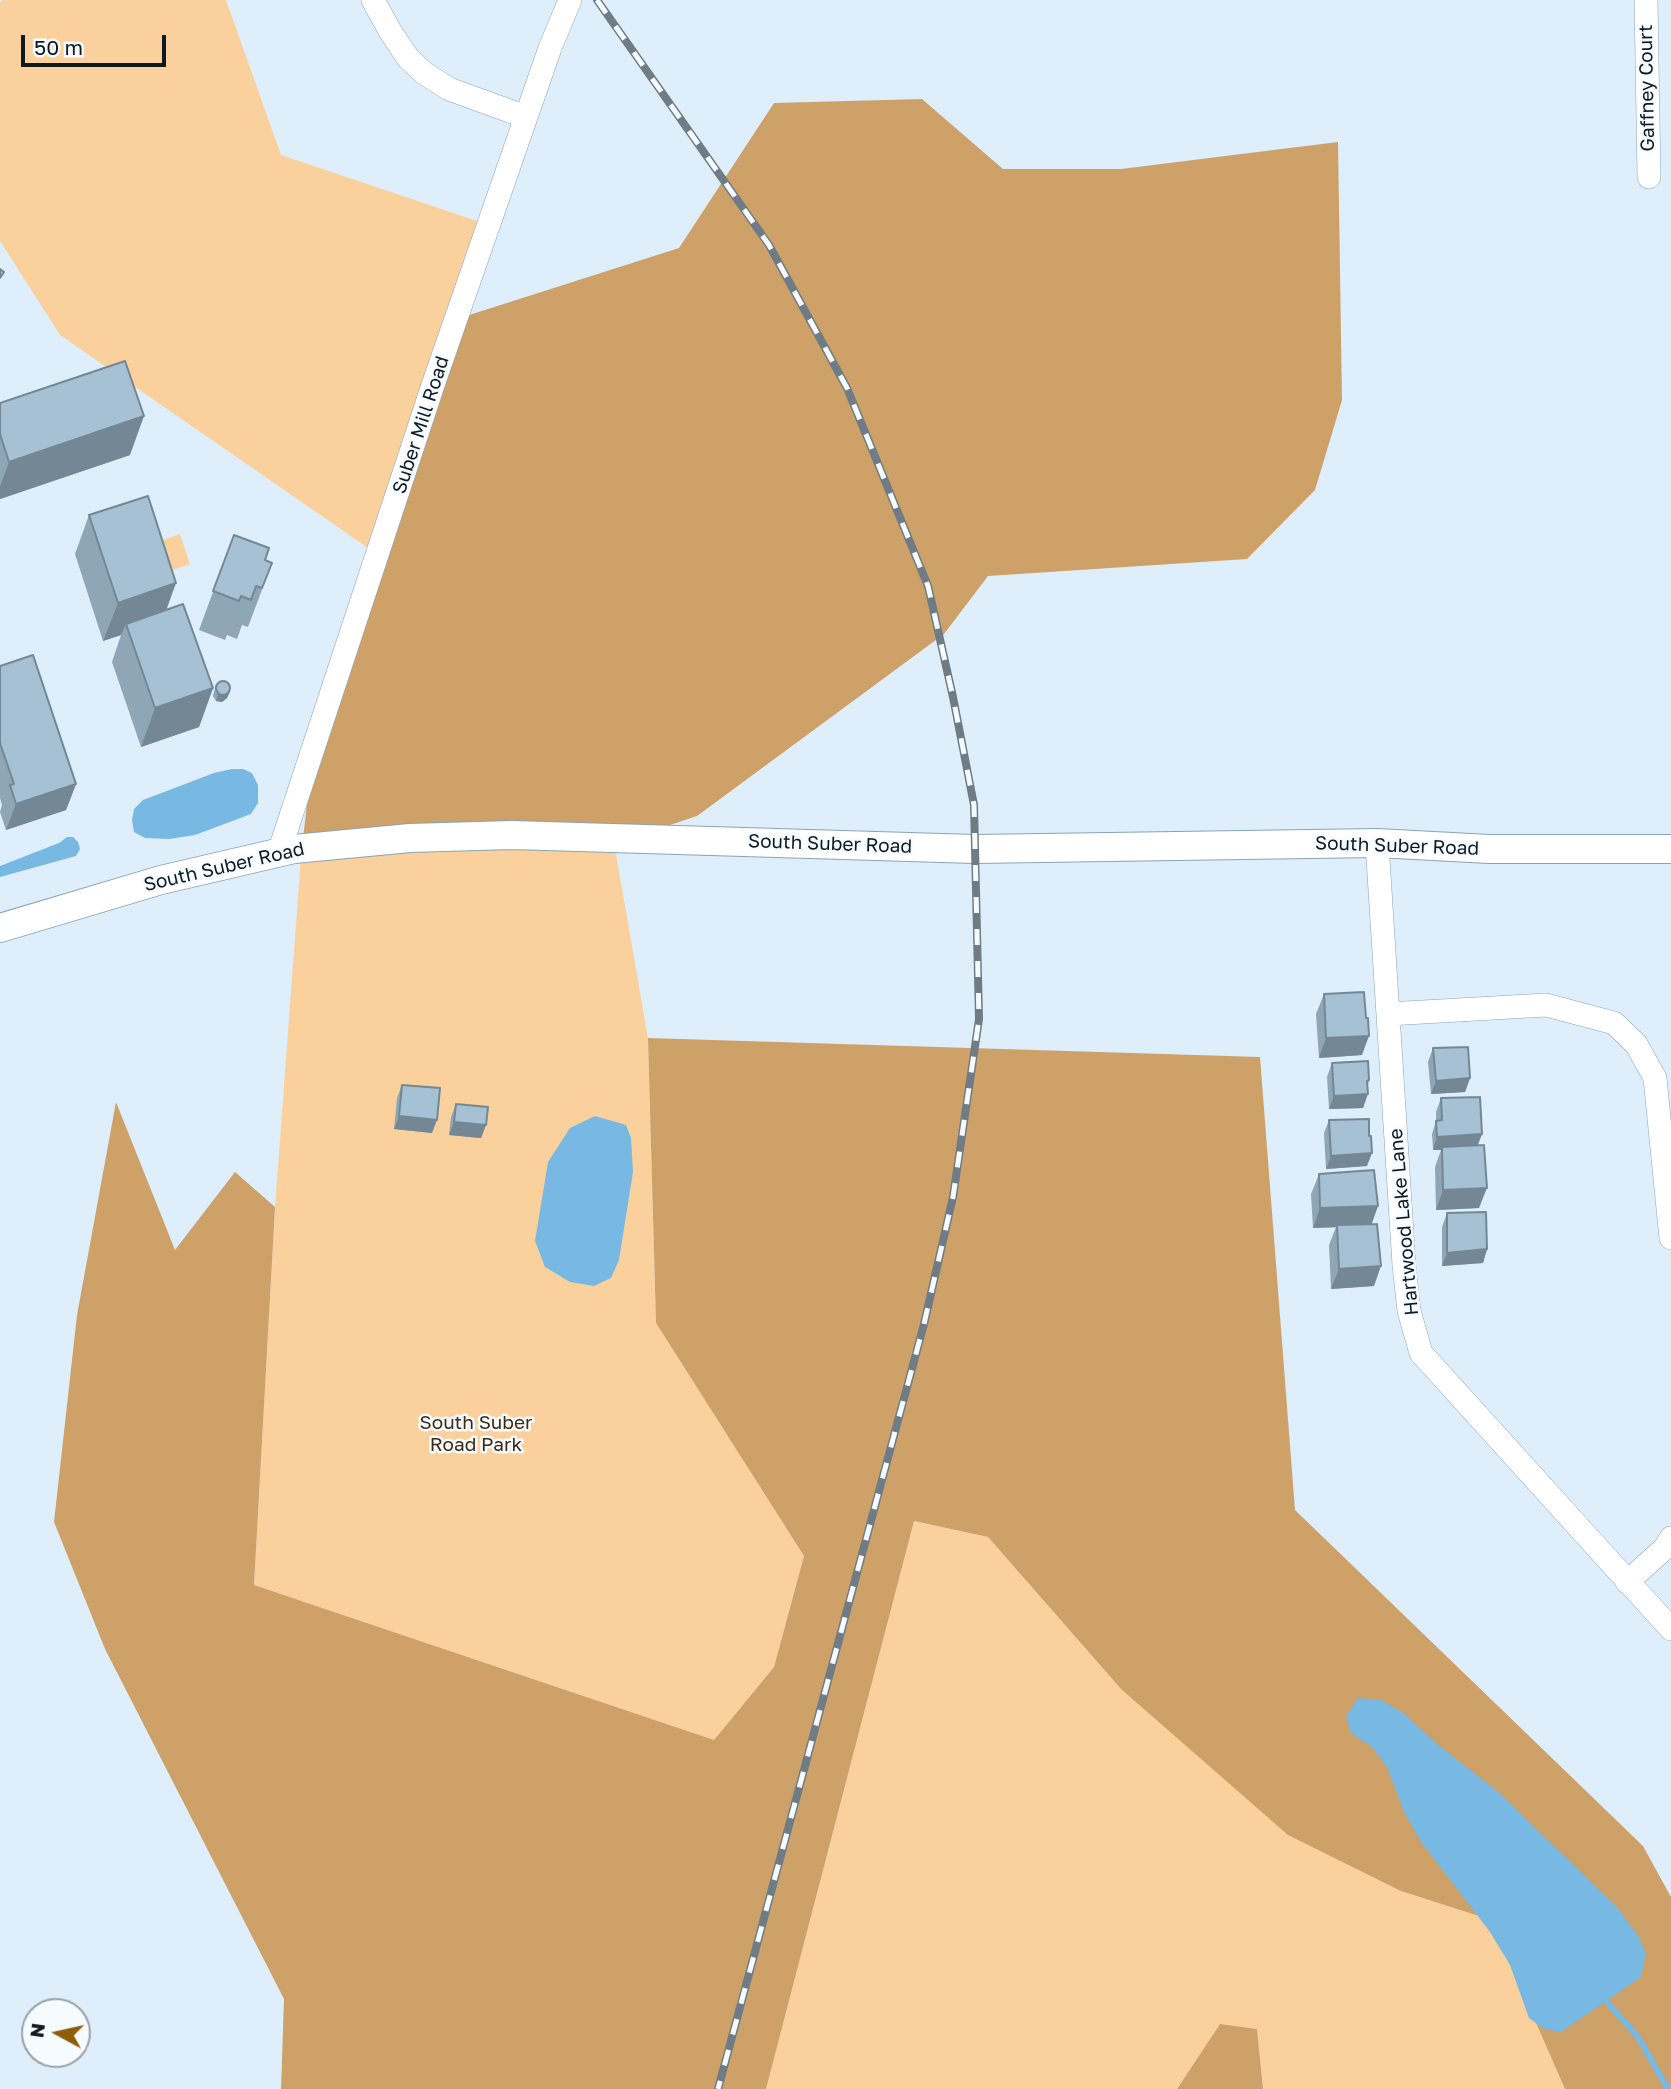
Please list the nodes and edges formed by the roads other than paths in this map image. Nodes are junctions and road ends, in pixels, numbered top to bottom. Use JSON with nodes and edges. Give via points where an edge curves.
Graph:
{"nodes":[{"id":1,"x":373,"y":0,"type":"edge"},
{"id":2,"x":570,"y":0,"type":"edge"},
{"id":3,"x":1646,"y":0,"type":"edge"},
{"id":4,"x":526,"y":117,"type":"junction"},
{"id":5,"x":1649,"y":177,"type":"dead end"},
{"id":6,"x":1377,"y":844,"type":"junction"},
{"id":7,"x":1671,"y":849,"type":"edge"},
{"id":8,"x":279,"y":852,"type":"junction"},
{"id":9,"x":0,"y":928,"type":"edge"},
{"id":10,"x":1388,"y":1014,"type":"junction"},
{"id":11,"x":1671,"y":1237,"type":"edge"},
{"id":12,"x":1671,"y":1538,"type":"edge"},
{"id":13,"x":1627,"y":1582,"type":"junction"},
{"id":14,"x":1671,"y":1629,"type":"edge"}],
"edges":[{"from":1,"to":4,"type":"street","via":[[408,58],[424,73],[449,89]]},
{"from":2,"to":4,"type":"street","name":"Suber Mill Road"},
{"from":3,"to":5,"type":"street","name":"Gaffney Court"},
{"from":4,"to":8,"type":"street","name":"Suber Mill Road"},
{"from":6,"to":7,"type":"street","name":"South Suber Road"},
{"from":6,"to":8,"type":"street","name":"South Suber Road","via":[[975,849],[512,835],[410,838]]},
{"from":6,"to":10,"type":"street","name":"Hartwood Lake Lane"},
{"from":8,"to":9,"type":"street","name":"South Suber Road","via":[[160,880]]},
{"from":10,"to":11,"type":"street","via":[[1546,1005],[1614,1023],[1636,1044],[1655,1078]]},
{"from":10,"to":13,"type":"street","name":"Hartwood Lake Lane","via":[[1404,1265],[1409,1311],[1421,1353]]},
{"from":12,"to":13,"type":"street"},
{"from":13,"to":14,"type":"street","name":"Hartwood Lake Lane"}]}
